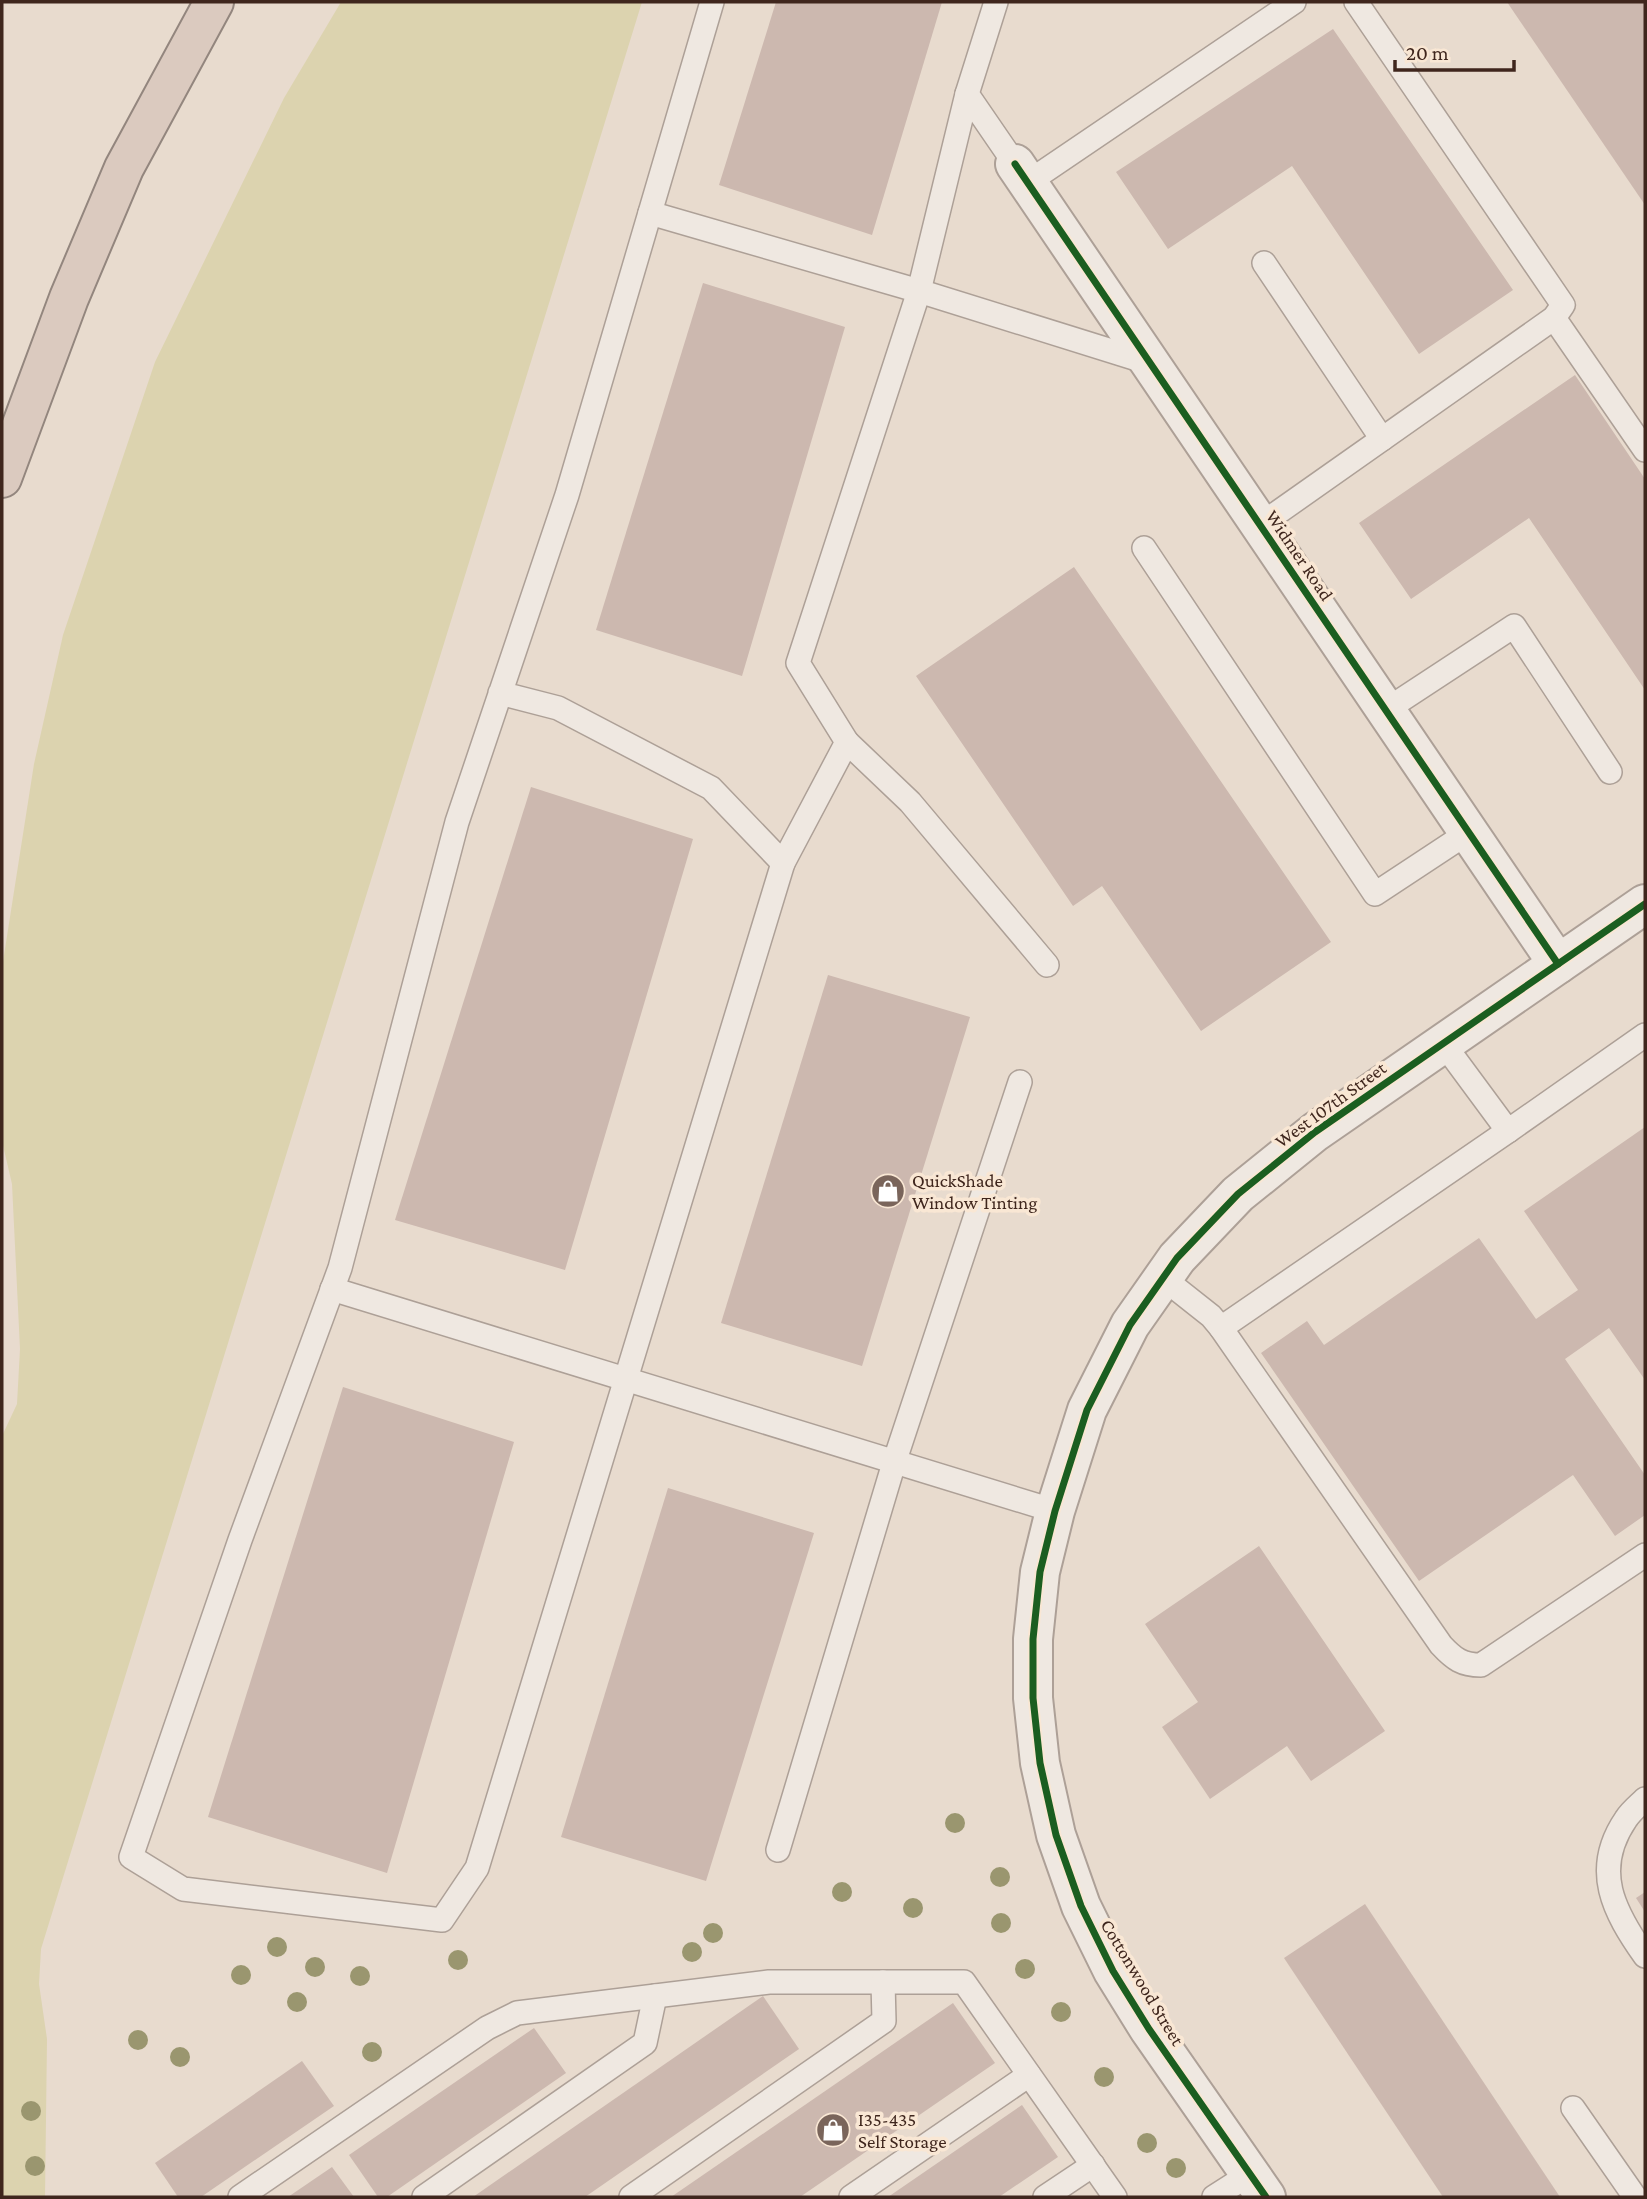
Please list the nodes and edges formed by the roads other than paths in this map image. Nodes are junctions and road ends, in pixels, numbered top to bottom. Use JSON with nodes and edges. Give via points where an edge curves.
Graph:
{"nodes":[{"id":1,"x":214,"y":2,"type":"edge"},
{"id":2,"x":712,"y":2,"type":"edge"},
{"id":3,"x":996,"y":2,"type":"edge"},
{"id":4,"x":1294,"y":2,"type":"edge"},
{"id":5,"x":1356,"y":2,"type":"edge"},
{"id":6,"x":967,"y":94,"type":"junction"},
{"id":7,"x":1021,"y":174,"type":"junction"},
{"id":8,"x":650,"y":213,"type":"junction"},
{"id":9,"x":1264,"y":262,"type":"dead end"},
{"id":10,"x":919,"y":290,"type":"junction"},
{"id":11,"x":1554,"y":318,"type":"junction"},
{"id":12,"x":1150,"y":363,"type":"junction"},
{"id":13,"x":1382,"y":439,"type":"junction"},
{"id":14,"x":1645,"y":450,"type":"edge"},
{"id":15,"x":2,"y":478,"type":"edge"},
{"id":16,"x":1260,"y":525,"type":"junction"},
{"id":17,"x":1144,"y":548,"type":"dead end"},
{"id":18,"x":500,"y":693,"type":"junction"},
{"id":19,"x":1386,"y":709,"type":"junction"},
{"id":20,"x":847,"y":742,"type":"junction"},
{"id":21,"x":1611,"y":772,"type":"dead end"},
{"id":22,"x":1469,"y":832,"type":"junction"},
{"id":23,"x":783,"y":863,"type":"junction"},
{"id":24,"x":1645,"y":904,"type":"edge"},
{"id":25,"x":1558,"y":964,"type":"junction"},
{"id":26,"x":1047,"y":965,"type":"dead end"},
{"id":27,"x":1645,"y":1035,"type":"edge"},
{"id":28,"x":1443,"y":1043,"type":"junction"},
{"id":29,"x":1020,"y":1082,"type":"dead end"},
{"id":30,"x":1508,"y":1131,"type":"junction"},
{"id":31,"x":1163,"y":1278,"type":"junction"},
{"id":32,"x":332,"y":1289,"type":"junction"},
{"id":33,"x":1220,"y":1328,"type":"junction"},
{"id":34,"x":625,"y":1380,"type":"junction"},
{"id":35,"x":894,"y":1463,"type":"junction"},
{"id":36,"x":1055,"y":1511,"type":"junction"},
{"id":37,"x":1645,"y":1555,"type":"edge"},
{"id":38,"x":1645,"y":1799,"type":"edge"},
{"id":39,"x":778,"y":1850,"type":"dead end"},
{"id":40,"x":1645,"y":1956,"type":"edge"},
{"id":41,"x":883,"y":1982,"type":"junction"},
{"id":42,"x":655,"y":1996,"type":"junction"},
{"id":43,"x":1029,"y":2075,"type":"junction"},
{"id":44,"x":1573,"y":2108,"type":"dead end"},
{"id":45,"x":1093,"y":2165,"type":"junction"},
{"id":46,"x":1258,"y":2186,"type":"edge"},
{"id":47,"x":240,"y":2197,"type":"edge"},
{"id":48,"x":424,"y":2197,"type":"edge"},
{"id":49,"x":631,"y":2197,"type":"edge"},
{"id":50,"x":851,"y":2197,"type":"edge"},
{"id":51,"x":1045,"y":2197,"type":"edge"},
{"id":52,"x":1115,"y":2197,"type":"edge"},
{"id":53,"x":1214,"y":2197,"type":"edge"},
{"id":54,"x":1635,"y":2197,"type":"edge"}],
"edges":[{"from":1,"to":15,"type":"highway","via":[[124,169],[69,298]]},
{"from":2,"to":8,"type":"lane"},
{"from":3,"to":6,"type":"lane"},
{"from":4,"to":7,"type":"lane"},
{"from":5,"to":11,"type":"lane","via":[[1563,304]]},
{"from":6,"to":7,"type":"lane"},
{"from":6,"to":10,"type":"lane"},
{"from":7,"to":12,"type":"street","name":"Widmer Road"},
{"from":8,"to":10,"type":"lane"},
{"from":8,"to":18,"type":"lane","via":[[567,495]]},
{"from":9,"to":13,"type":"lane"},
{"from":10,"to":12,"type":"lane"},
{"from":10,"to":20,"type":"lane","via":[[798,663]]},
{"from":11,"to":13,"type":"lane"},
{"from":11,"to":14,"type":"lane"},
{"from":12,"to":16,"type":"street","name":"Widmer Road"},
{"from":13,"to":16,"type":"lane"},
{"from":16,"to":19,"type":"street","name":"Widmer Road"},
{"from":17,"to":22,"type":"lane","via":[[1375,894]]},
{"from":18,"to":23,"type":"lane","via":[[558,708],[711,788]]},
{"from":18,"to":32,"type":"lane","via":[[457,822]]},
{"from":19,"to":21,"type":"lane","via":[[1514,626]]},
{"from":19,"to":22,"type":"street","name":"Widmer Road"},
{"from":20,"to":23,"type":"lane"},
{"from":20,"to":26,"type":"lane","via":[[910,802]]},
{"from":22,"to":25,"type":"street","name":"Widmer Road"},
{"from":23,"to":34,"type":"lane"},
{"from":24,"to":25,"type":"street","name":"West 107th Street"},
{"from":25,"to":28,"type":"street","name":"West 107th Street"},
{"from":27,"to":30,"type":"lane"},
{"from":28,"to":30,"type":"lane"},
{"from":28,"to":31,"type":"street","name":"West 107th Street","via":[[1315,1132],[1238,1194]]},
{"from":29,"to":35,"type":"lane"},
{"from":30,"to":33,"type":"lane"},
{"from":31,"to":33,"type":"lane"},
{"from":31,"to":36,"type":"street","name":"West 107th Street","via":[[1130,1325],[1087,1410]]},
{"from":32,"to":34,"type":"lane"},
{"from":32,"to":34,"type":"lane","via":[[131,1857],[183,1889],[442,1920],[477,1868]]},
{"from":33,"to":37,"type":"lane","via":[[1441,1645],[1466,1665],[1481,1665],[1497,1656]]},
{"from":34,"to":35,"type":"lane"},
{"from":35,"to":36,"type":"lane"},
{"from":35,"to":39,"type":"lane"},
{"from":36,"to":46,"type":"street","name":"Cottonwood Street","via":[[1040,1572],[1033,1698],[1056,1835],[1080,1906],[1113,1971]]},
{"from":38,"to":40,"type":"lane","via":[[1626,1819],[1608,1857],[1609,1892]]},
{"from":41,"to":42,"type":"lane","via":[[769,1982]]},
{"from":41,"to":43,"type":"lane","via":[[964,1982]]},
{"from":41,"to":49,"type":"lane","via":[[884,2021]]},
{"from":42,"to":47,"type":"lane","via":[[517,2013],[487,2028]]},
{"from":42,"to":48,"type":"lane","via":[[645,2043]]},
{"from":43,"to":45,"type":"lane"},
{"from":43,"to":50,"type":"lane"},
{"from":44,"to":54,"type":"lane"},
{"from":45,"to":51,"type":"lane"},
{"from":45,"to":52,"type":"lane"},
{"from":46,"to":53,"type":"lane"}]}
